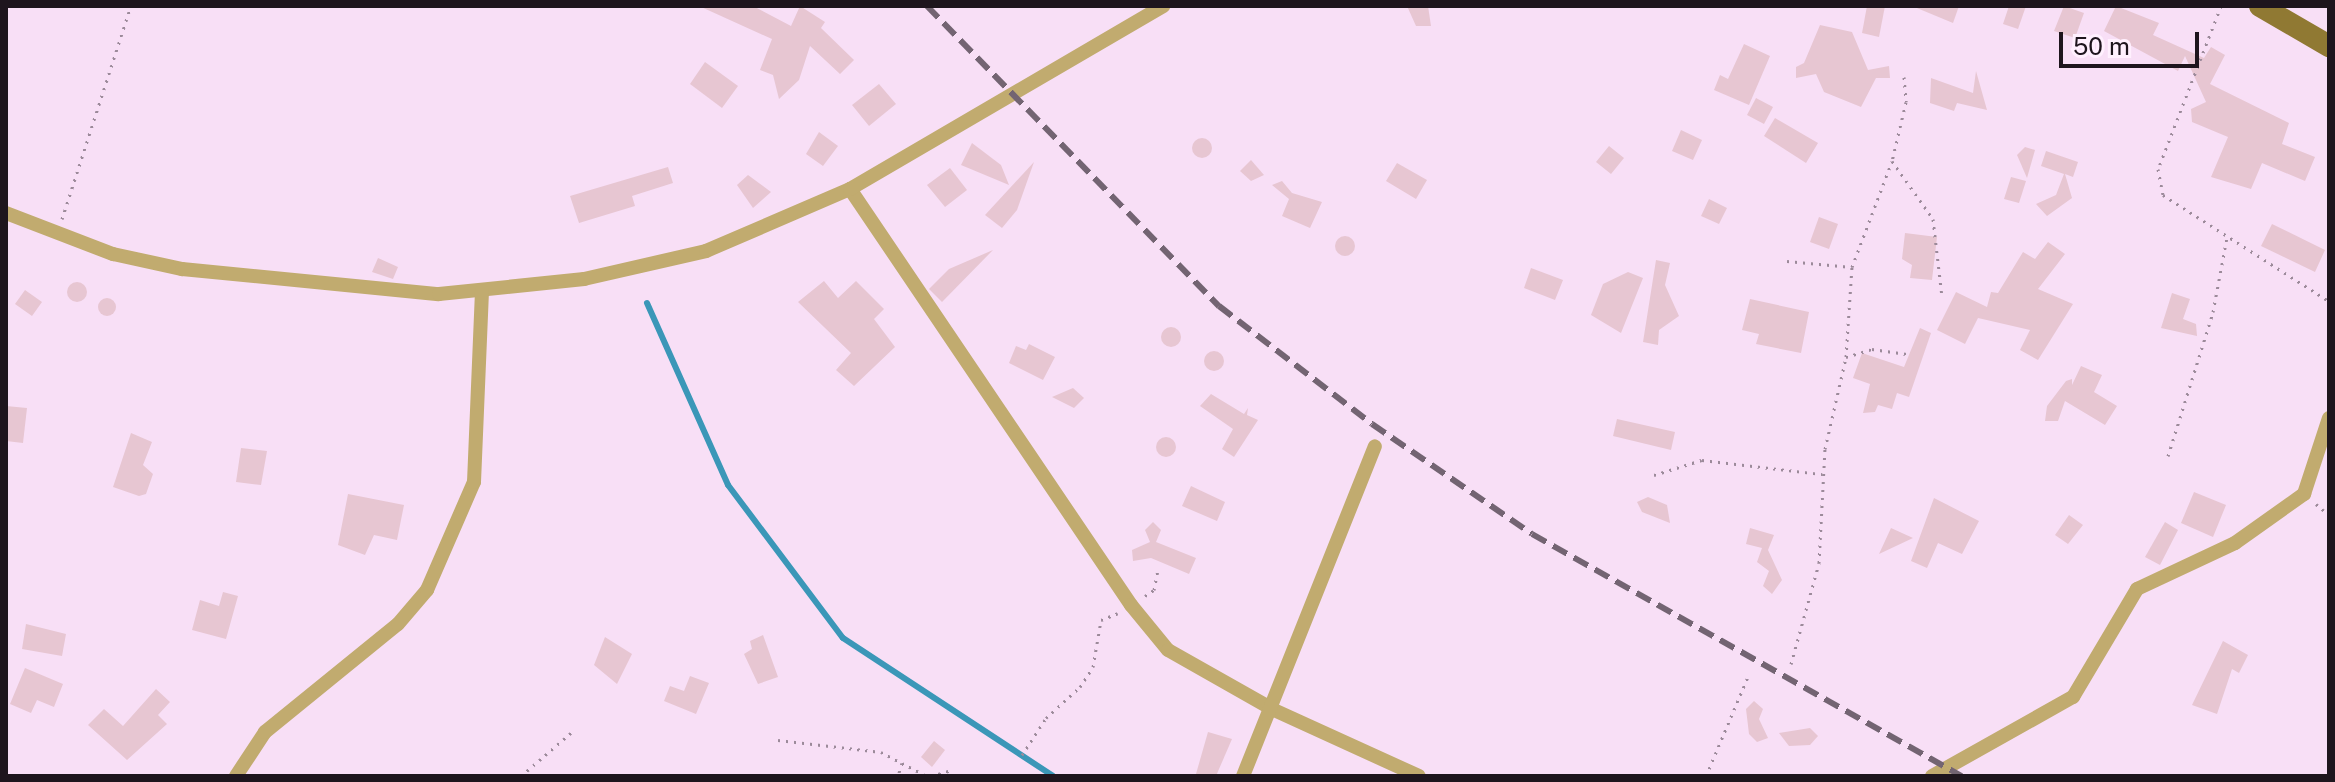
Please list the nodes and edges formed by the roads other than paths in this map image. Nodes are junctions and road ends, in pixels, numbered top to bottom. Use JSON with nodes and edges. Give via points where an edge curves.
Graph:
{"nodes":[{"id":1,"x":1163,"y":6,"type":"edge"},
{"id":2,"x":2260,"y":6,"type":"edge"},
{"id":3,"x":2329,"y":46,"type":"edge"},
{"id":4,"x":850,"y":189,"type":"junction"},
{"id":5,"x":6,"y":213,"type":"edge"},
{"id":6,"x":482,"y":291,"type":"junction"},
{"id":7,"x":2329,"y":418,"type":"edge"},
{"id":8,"x":1375,"y":446,"type":"dead end"},
{"id":9,"x":1274,"y":710,"type":"junction"},
{"id":10,"x":236,"y":776,"type":"edge"},
{"id":11,"x":1243,"y":776,"type":"edge"},
{"id":12,"x":1419,"y":776,"type":"edge"},
{"id":13,"x":1932,"y":776,"type":"edge"}],
"edges":[{"from":1,"to":4,"type":"street"},
{"from":2,"to":3,"type":"main road"},
{"from":4,"to":6,"type":"street","via":[[685,257],[584,279]]},
{"from":4,"to":9,"type":"street","via":[[1131,605],[1168,650]]},
{"from":5,"to":6,"type":"street","via":[[57,235],[182,269],[439,294]]},
{"from":6,"to":10,"type":"street","via":[[474,482],[427,590],[398,624],[265,732]]},
{"from":7,"to":13,"type":"street","via":[[2304,494],[2235,543],[2137,589],[2073,697]]},
{"from":8,"to":9,"type":"street"},
{"from":9,"to":11,"type":"street"},
{"from":9,"to":12,"type":"street"}]}
